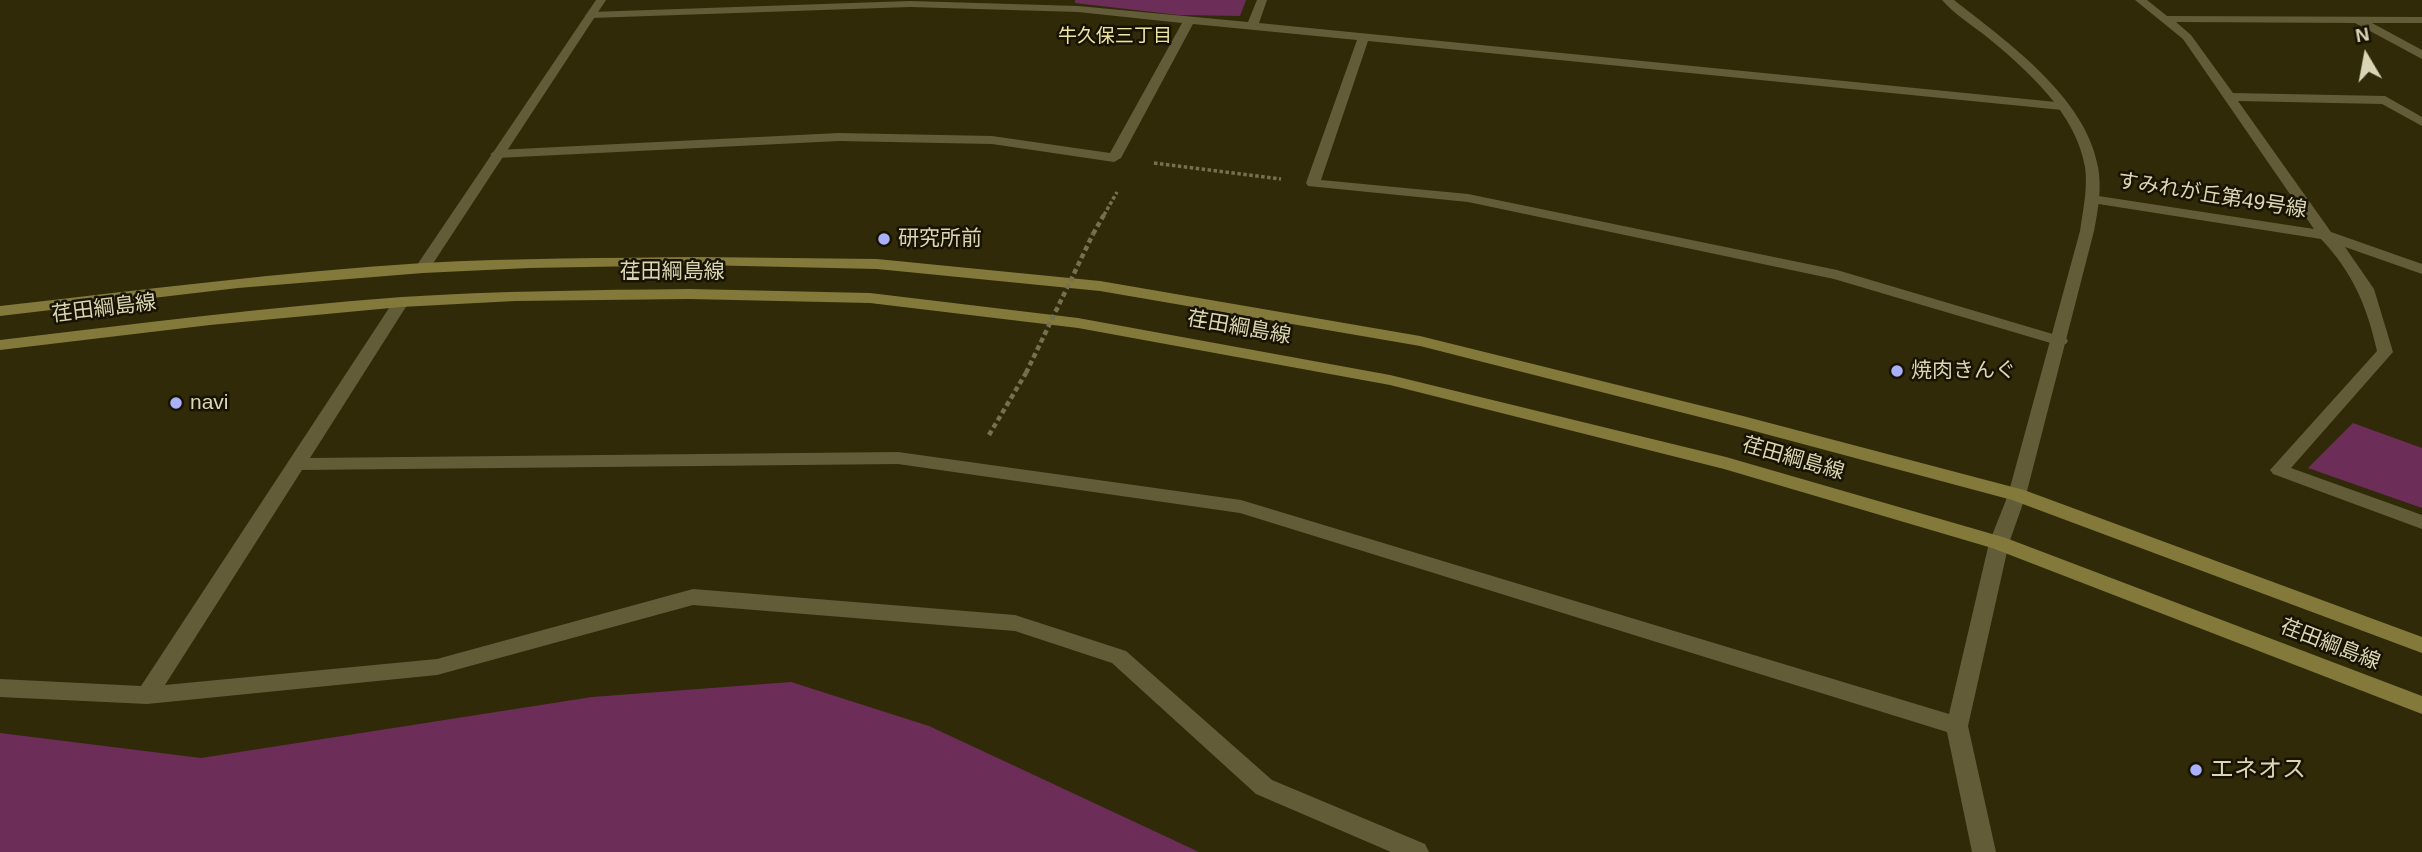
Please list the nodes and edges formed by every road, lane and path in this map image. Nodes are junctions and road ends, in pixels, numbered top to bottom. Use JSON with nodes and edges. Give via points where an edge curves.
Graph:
{"nodes":[{"id":1,"x":601,"y":0,"type":"edge"},
{"id":2,"x":1262,"y":0,"type":"edge"},
{"id":3,"x":1947,"y":0,"type":"edge"},
{"id":4,"x":2140,"y":0,"type":"edge"},
{"id":5,"x":592,"y":15,"type":"junction"},
{"id":6,"x":2166,"y":19,"type":"junction"},
{"id":7,"x":1189,"y":20,"type":"junction"},
{"id":8,"x":2356,"y":20,"type":"junction"},
{"id":9,"x":2422,"y":20,"type":"edge"},
{"id":10,"x":1252,"y":26,"type":"junction"},
{"id":11,"x":1363,"y":38,"type":"junction"},
{"id":12,"x":2422,"y":55,"type":"edge"},
{"id":13,"x":2228,"y":97,"type":"junction"},
{"id":14,"x":2062,"y":106,"type":"junction"},
{"id":15,"x":2422,"y":122,"type":"edge"},
{"id":16,"x":497,"y":154,"type":"junction"},
{"id":17,"x":1114,"y":158,"type":"junction"},
{"id":18,"x":1136,"y":161,"type":"junction"},
{"id":19,"x":1313,"y":183,"type":"junction"},
{"id":20,"x":2092,"y":198,"type":"junction"},
{"id":21,"x":2326,"y":235,"type":"junction"},
{"id":22,"x":423,"y":268,"type":"junction"},
{"id":23,"x":2422,"y":269,"type":"edge"},
{"id":24,"x":401,"y":302,"type":"junction"},
{"id":25,"x":0,"y":312,"type":"edge"},
{"id":26,"x":2060,"y":341,"type":"junction"},
{"id":27,"x":0,"y":345,"type":"edge"},
{"id":28,"x":296,"y":464,"type":"junction"},
{"id":29,"x":968,"y":470,"type":"junction"},
{"id":30,"x":2017,"y":495,"type":"junction"},
{"id":31,"x":2422,"y":522,"type":"edge"},
{"id":32,"x":1999,"y":543,"type":"junction"},
{"id":33,"x":2422,"y":645,"type":"edge"},
{"id":34,"x":0,"y":688,"type":"edge"},
{"id":35,"x":147,"y":695,"type":"junction"},
{"id":36,"x":2422,"y":705,"type":"edge"},
{"id":37,"x":1957,"y":726,"type":"junction"},
{"id":38,"x":1417,"y":852,"type":"edge"},
{"id":39,"x":1984,"y":852,"type":"edge"}],
"edges":[{"from":1,"to":5,"type":"street"},
{"from":2,"to":10,"type":"street"},
{"from":3,"to":14,"type":"street","via":[[2029,65]]},
{"from":4,"to":6,"type":"street"},
{"from":5,"to":7,"type":"street","via":[[911,4],[1078,9]]},
{"from":5,"to":16,"type":"street"},
{"from":6,"to":8,"type":"street"},
{"from":6,"to":13,"type":"street","via":[[2187,37]]},
{"from":7,"to":10,"type":"street"},
{"from":7,"to":17,"type":"street"},
{"from":8,"to":9,"type":"street"},
{"from":8,"to":12,"type":"street"},
{"from":10,"to":11,"type":"street"},
{"from":11,"to":14,"type":"street"},
{"from":11,"to":19,"type":"street"},
{"from":13,"to":15,"type":"street","via":[[2385,100]]},
{"from":13,"to":21,"type":"street"},
{"from":14,"to":20,"type":"street","via":[[2090,158]]},
{"from":16,"to":17,"type":"street","via":[[839,137],[992,141]]},
{"from":16,"to":22,"type":"street"},
{"from":17,"to":18,"type":"path"},
{"from":18,"to":19,"type":"path"},
{"from":18,"to":29,"type":"path","bridge":true,"via":[[1093,234],[1027,373]]},
{"from":19,"to":26,"type":"street","via":[[1468,198],[1837,275]]},
{"from":20,"to":21,"type":"street","name":"すみれが丘第49号線"},
{"from":20,"to":26,"type":"street"},
{"from":21,"to":23,"type":"street","name":"すみれが丘第49号線"},
{"from":21,"to":31,"type":"street","via":[[2348,257],[2373,300],[2385,352],[2279,470]]},
{"from":22,"to":25,"type":"main road","name":"荏田綱島線","via":[[238,283]]},
{"from":22,"to":30,"type":"main road","name":"荏田綱島線","via":[[700,261],[877,264],[1100,286],[1420,341]]},
{"from":24,"to":27,"type":"main road","name":"荏田綱島線"},
{"from":24,"to":28,"type":"street"},
{"from":24,"to":32,"type":"main road","name":"荏田綱島線","via":[[688,294],[870,298],[1078,323],[1390,380],[1726,463]]},
{"from":26,"to":30,"type":"street"},
{"from":28,"to":29,"type":"street","via":[[898,458]]},
{"from":28,"to":35,"type":"street"},
{"from":29,"to":37,"type":"street","via":[[1241,507]]},
{"from":30,"to":32,"type":"street"},
{"from":30,"to":33,"type":"main road","name":"荏田綱島線"},
{"from":32,"to":36,"type":"main road","name":"荏田綱島線"},
{"from":32,"to":37,"type":"street"},
{"from":34,"to":35,"type":"street"},
{"from":35,"to":38,"type":"street","via":[[438,667],[693,597],[1016,623],[1119,657],[1264,787]]},
{"from":37,"to":39,"type":"street"}]}
